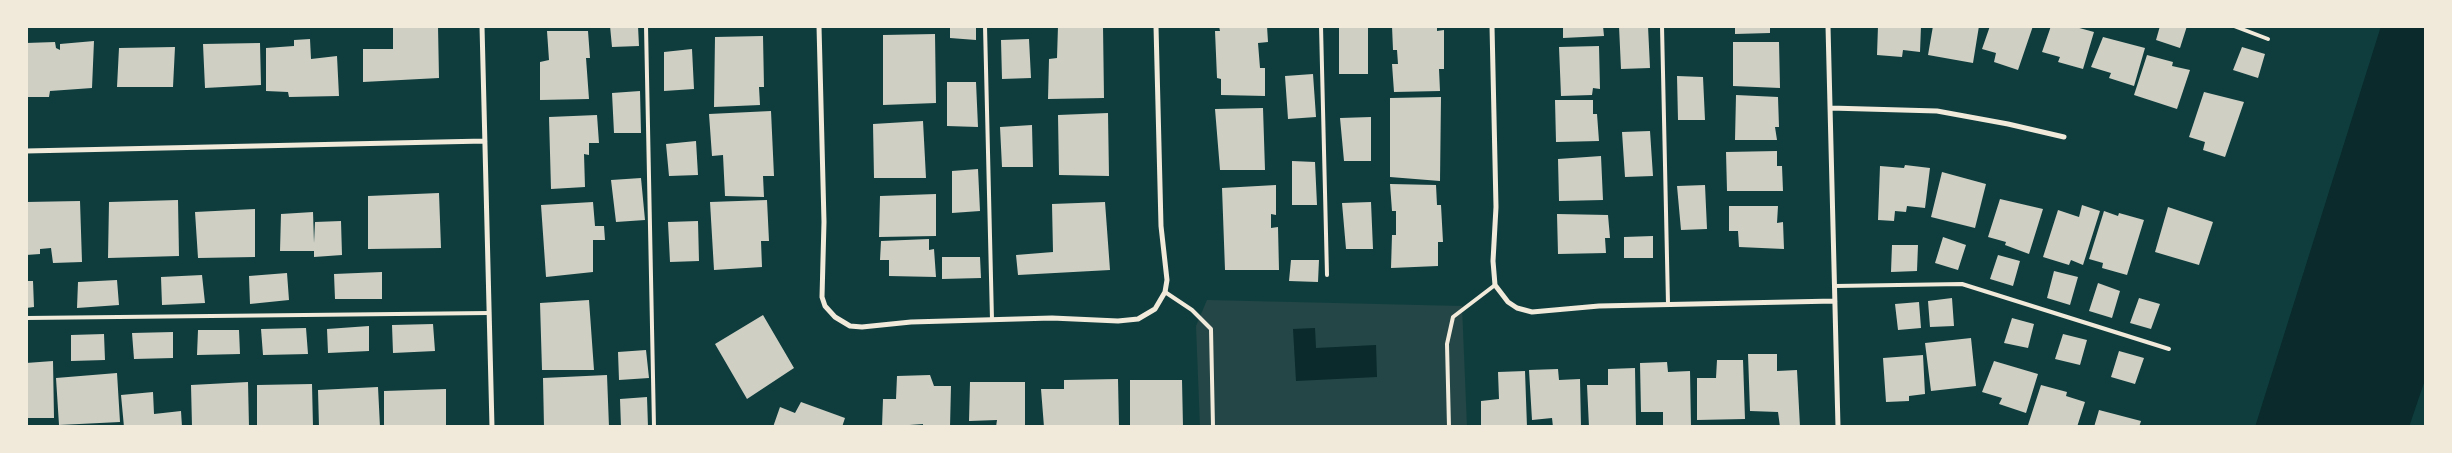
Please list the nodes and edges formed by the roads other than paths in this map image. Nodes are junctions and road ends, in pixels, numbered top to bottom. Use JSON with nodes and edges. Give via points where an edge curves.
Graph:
{"nodes":[{"id":1,"x":482,"y":26,"type":"edge"},
{"id":2,"x":646,"y":26,"type":"edge"},
{"id":3,"x":819,"y":26,"type":"edge"},
{"id":4,"x":984,"y":26,"type":"edge"},
{"id":5,"x":1156,"y":26,"type":"edge"},
{"id":6,"x":1321,"y":26,"type":"edge"},
{"id":7,"x":1492,"y":26,"type":"edge"},
{"id":8,"x":1662,"y":26,"type":"edge"},
{"id":9,"x":1828,"y":26,"type":"edge"},
{"id":10,"x":2234,"y":26,"type":"edge"},
{"id":11,"x":2268,"y":39,"type":"dead end"},
{"id":12,"x":1830,"y":108,"type":"junction"},
{"id":13,"x":2064,"y":137,"type":"dead end"},
{"id":14,"x":485,"y":141,"type":"junction"},
{"id":15,"x":26,"y":151,"type":"edge"},
{"id":16,"x":1327,"y":275,"type":"dead end"},
{"id":17,"x":1495,"y":285,"type":"junction"},
{"id":18,"x":1835,"y":286,"type":"junction"},
{"id":19,"x":1165,"y":292,"type":"junction"},
{"id":20,"x":1835,"y":301,"type":"junction"},
{"id":21,"x":1668,"y":304,"type":"junction"},
{"id":22,"x":489,"y":313,"type":"junction"},
{"id":23,"x":26,"y":318,"type":"edge"},
{"id":24,"x":992,"y":320,"type":"junction"},
{"id":25,"x":2170,"y":349,"type":"dead end"},
{"id":26,"x":492,"y":427,"type":"edge"},
{"id":27,"x":654,"y":427,"type":"edge"},
{"id":28,"x":1213,"y":427,"type":"edge"},
{"id":29,"x":1449,"y":427,"type":"edge"},
{"id":30,"x":1838,"y":427,"type":"edge"}],
"edges":[{"from":1,"to":14,"type":"street"},
{"from":2,"to":27,"type":"lane"},
{"from":3,"to":24,"type":"street","via":[[824,222],[820,283],[825,306],[850,326]]},
{"from":4,"to":24,"type":"lane"},
{"from":5,"to":19,"type":"street"},
{"from":6,"to":16,"type":"lane"},
{"from":7,"to":17,"type":"street"},
{"from":8,"to":21,"type":"lane"},
{"from":9,"to":12,"type":"street"},
{"from":10,"to":11,"type":"lane"},
{"from":12,"to":13,"type":"street","via":[[1937,111]]},
{"from":12,"to":18,"type":"street"},
{"from":14,"to":15,"type":"street"},
{"from":14,"to":22,"type":"street"},
{"from":17,"to":21,"type":"street","via":[[1508,302],[1532,312]]},
{"from":17,"to":29,"type":"lane","via":[[1453,317],[1447,344]]},
{"from":18,"to":20,"type":"street"},
{"from":18,"to":25,"type":"lane","via":[[1962,284]]},
{"from":19,"to":24,"type":"street","via":[[1155,309],[1138,319]]},
{"from":19,"to":28,"type":"lane","via":[[1211,328]]},
{"from":20,"to":21,"type":"street"},
{"from":20,"to":30,"type":"street"},
{"from":22,"to":23,"type":"lane"},
{"from":22,"to":26,"type":"street"}]}
